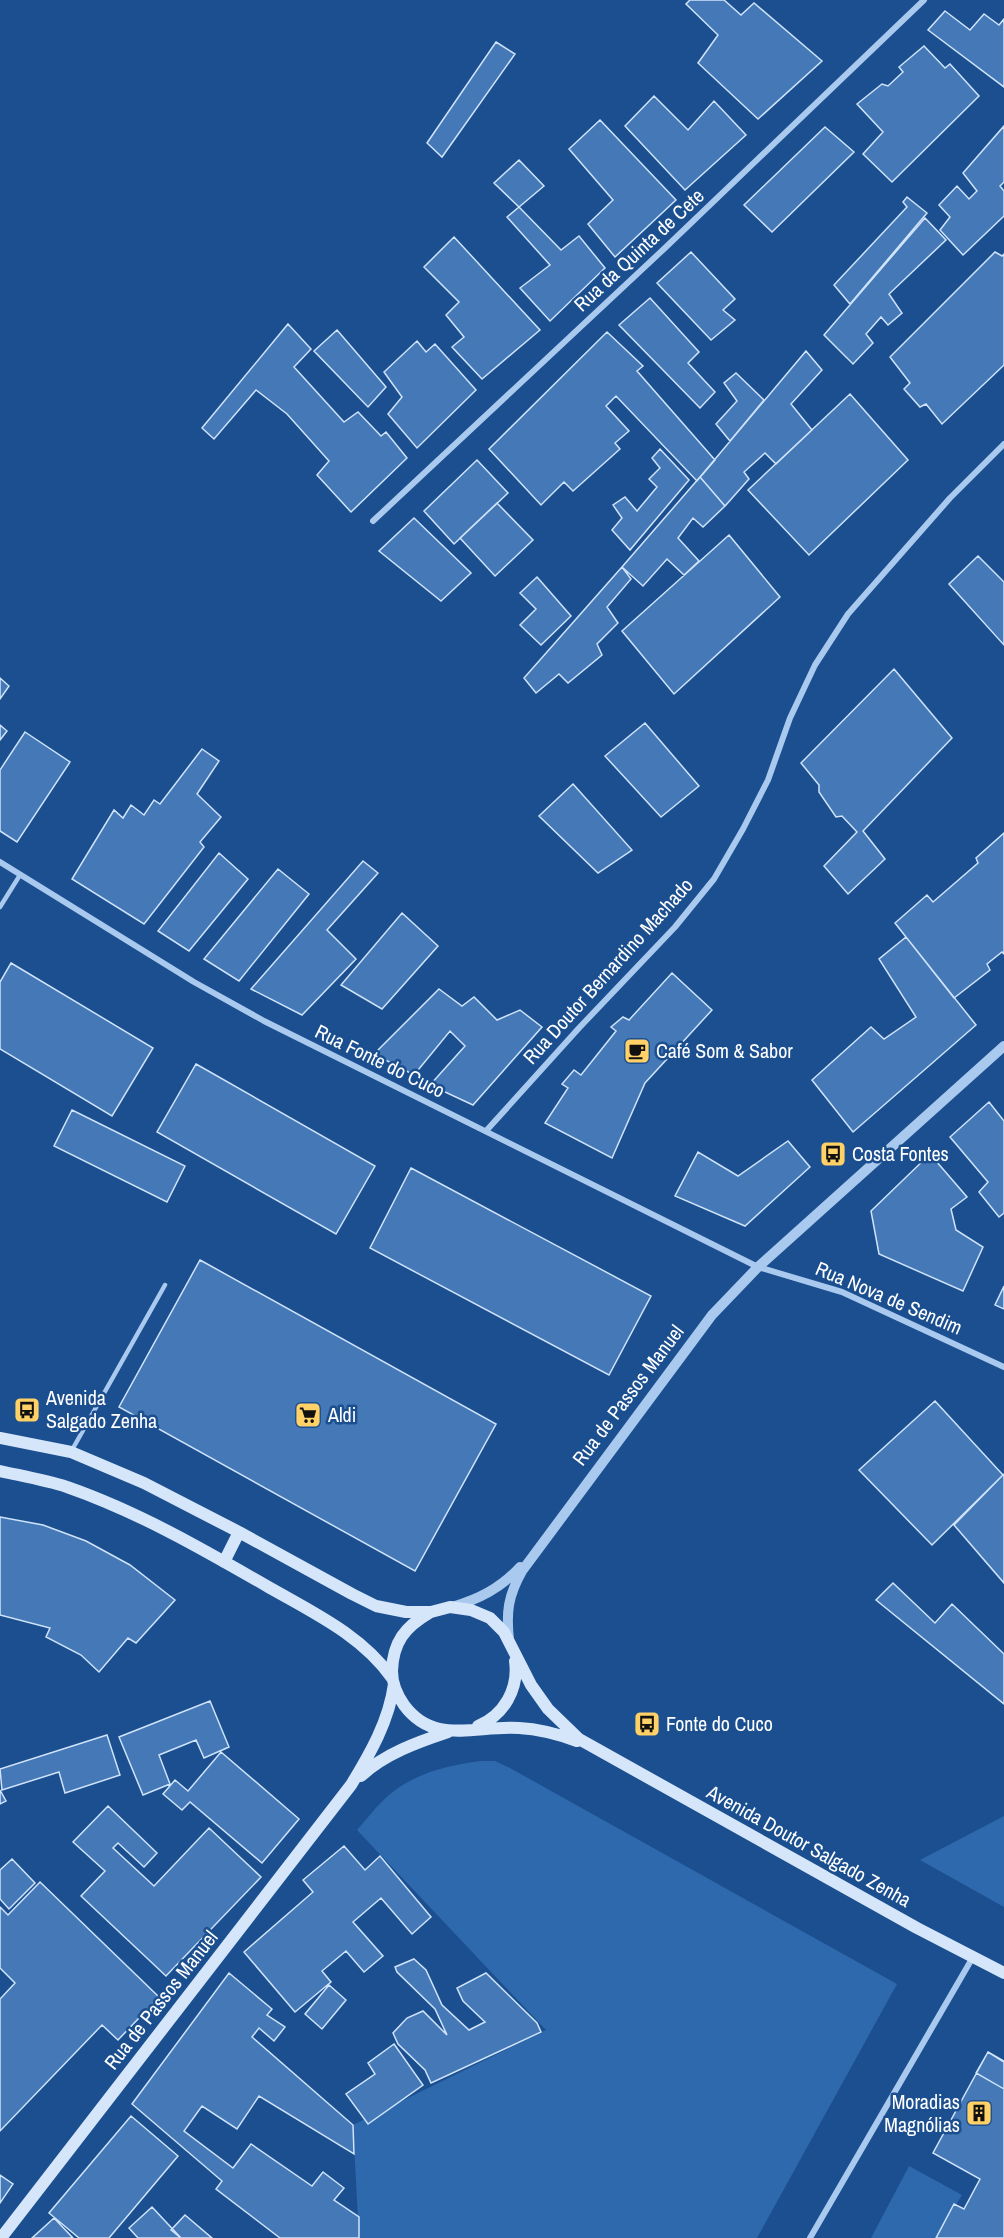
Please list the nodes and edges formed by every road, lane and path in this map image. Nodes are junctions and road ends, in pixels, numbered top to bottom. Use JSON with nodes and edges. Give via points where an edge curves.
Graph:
{"nodes":[{"id":1,"x":924,"y":0,"type":"edge"},
{"id":2,"x":1004,"y":444,"type":"edge"},
{"id":3,"x":373,"y":521,"type":"dead end"},
{"id":4,"x":0,"y":862,"type":"edge"},
{"id":5,"x":20,"y":875,"type":"junction"},
{"id":6,"x":0,"y":907,"type":"edge"},
{"id":7,"x":1004,"y":1046,"type":"edge"},
{"id":8,"x":486,"y":1131,"type":"junction"},
{"id":9,"x":758,"y":1267,"type":"junction"},
{"id":10,"x":165,"y":1285,"type":"dead end"},
{"id":11,"x":1004,"y":1367,"type":"edge"},
{"id":12,"x":0,"y":1438,"type":"edge"},
{"id":13,"x":71,"y":1452,"type":"junction"},
{"id":14,"x":0,"y":1471,"type":"edge"},
{"id":15,"x":239,"y":1532,"type":"junction"},
{"id":16,"x":535,"y":1552,"type":"junction"},
{"id":17,"x":224,"y":1562,"type":"junction"},
{"id":18,"x":450,"y":1607,"type":"junction"},
{"id":19,"x":431,"y":1612,"type":"junction"},
{"id":20,"x":511,"y":1647,"type":"junction"},
{"id":21,"x":393,"y":1681,"type":"junction"},
{"id":22,"x":468,"y":1730,"type":"junction"},
{"id":23,"x":448,"y":1732,"type":"junction"},
{"id":24,"x":597,"y":1750,"type":"junction"},
{"id":25,"x":351,"y":1785,"type":"junction"},
{"id":26,"x":973,"y":1958,"type":"junction"},
{"id":27,"x":1004,"y":1973,"type":"edge"},
{"id":28,"x":1,"y":2238,"type":"edge"},
{"id":29,"x":810,"y":2238,"type":"edge"}],
"edges":[{"from":1,"to":3,"type":"street","name":"Rua da Quinta de Cete"},
{"from":2,"to":8,"type":"street","name":"Rua Doutor Bernardino Machado","via":[[950,498],[848,614],[815,665],[790,718],[768,780],[714,879],[675,927]]},
{"from":4,"to":5,"type":"street","name":"Rua Fonte do Cuco"},
{"from":5,"to":6,"type":"lane"},
{"from":5,"to":8,"type":"street","name":"Rua Fonte do Cuco","via":[[264,1022]]},
{"from":7,"to":9,"type":"street","name":"Rua de Passos Manuel"},
{"from":8,"to":9,"type":"street","name":"Rua Fonte do Cuco"},
{"from":9,"to":11,"type":"street","name":"Rua Nova de Sendim","via":[[842,1292]]},
{"from":9,"to":16,"type":"street","name":"Rua de Passos Manuel","via":[[712,1315]]},
{"from":10,"to":13,"type":"lane"},
{"from":12,"to":13,"type":"main road","name":"Avenida Doutor Salgado Zenha"},
{"from":13,"to":15,"type":"main road","name":"Avenida Doutor Salgado Zenha","via":[[144,1483]]},
{"from":14,"to":17,"type":"main road","name":"Avenida Doutor Salgado Zenha","via":[[66,1487],[130,1513]]},
{"from":15,"to":17,"type":"main road"},
{"from":15,"to":19,"type":"main road","name":"Avenida Doutor Salgado Zenha","via":[[376,1606]]},
{"from":16,"to":18,"type":"street","name":"Rua de Passos Manuel","via":[[498,1587],[476,1600]]},
{"from":16,"to":20,"type":"street","name":"Rua de Passos Manuel","via":[[513,1588],[508,1605]]},
{"from":17,"to":21,"type":"main road","name":"Avenida Doutor Salgado Zenha","via":[[333,1624],[369,1651]]},
{"from":18,"to":19,"type":"main road","name":"Avenida Doutor Salgado Zenha"},
{"from":18,"to":20,"type":"main road","name":"Avenida Doutor Salgado Zenha","via":[[490,1618],[504,1632]]},
{"from":19,"to":21,"type":"main road","name":"Avenida Doutor Salgado Zenha","via":[[414,1622],[400,1638],[393,1657]]},
{"from":20,"to":22,"type":"main road","name":"Avenida Doutor Salgado Zenha","via":[[516,1671],[513,1691],[503,1709],[487,1723]]},
{"from":20,"to":24,"type":"main road","name":"Avenida Doutor Salgado Zenha","via":[[548,1709]]},
{"from":21,"to":23,"type":"main road","name":"Avenida Doutor Salgado Zenha","via":[[411,1715]]},
{"from":21,"to":25,"type":"main road","name":"Rua de Passos Manuel","via":[[390,1708]]},
{"from":22,"to":23,"type":"main road","name":"Avenida Doutor Salgado Zenha"},
{"from":22,"to":24,"type":"main road","name":"Avenida Doutor Salgado Zenha","via":[[496,1727],[544,1731]]},
{"from":23,"to":25,"type":"main road","name":"Rua de Passos Manuel","via":[[390,1756]]},
{"from":24,"to":26,"type":"main road","name":"Avenida Doutor Salgado Zenha"},
{"from":25,"to":28,"type":"main road","name":"Rua de Passos Manuel"},
{"from":26,"to":27,"type":"main road","name":"Avenida Doutor Salgado Zenha"},
{"from":26,"to":29,"type":"street"}]}
